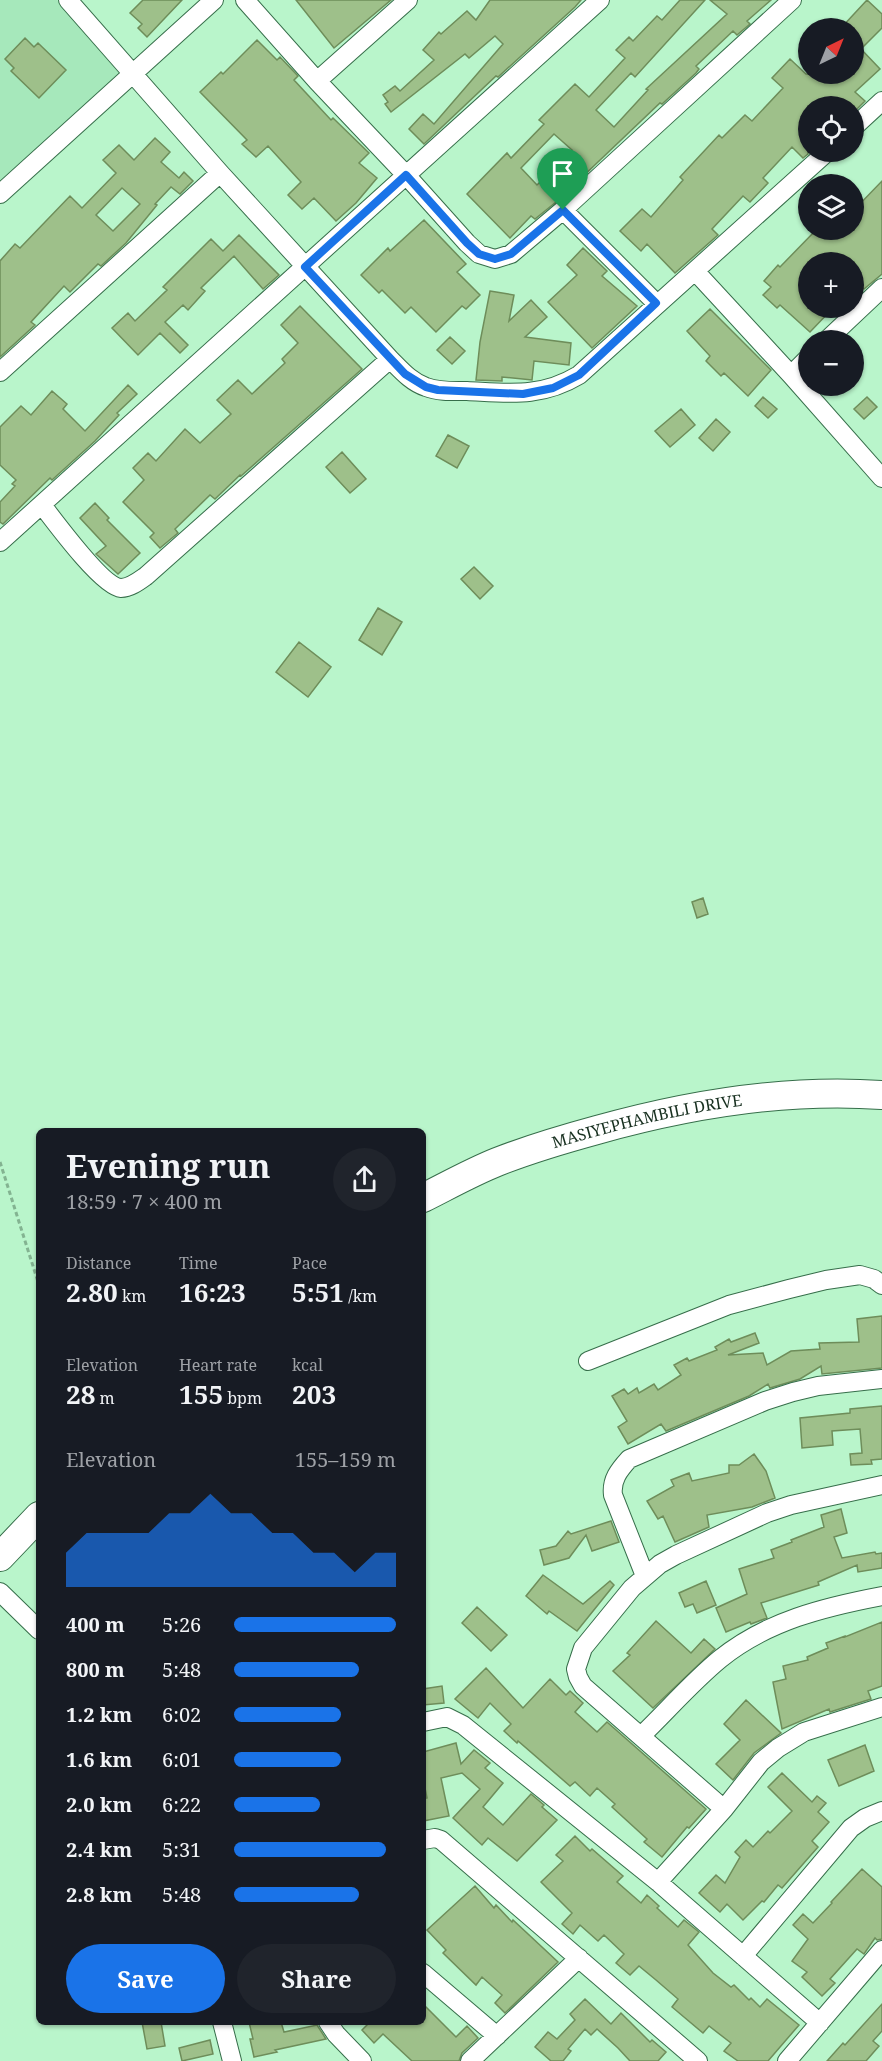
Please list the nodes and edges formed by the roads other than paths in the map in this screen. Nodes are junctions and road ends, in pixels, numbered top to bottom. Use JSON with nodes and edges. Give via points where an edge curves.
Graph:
{"nodes":[{"id":1,"x":68,"y":0,"type":"edge"},
{"id":2,"x":214,"y":0,"type":"edge"},
{"id":3,"x":245,"y":0,"type":"edge"},
{"id":4,"x":408,"y":0,"type":"edge"},
{"id":5,"x":600,"y":0,"type":"edge"},
{"id":6,"x":792,"y":0,"type":"edge"},
{"id":7,"x":133,"y":73,"type":"junction"},
{"id":8,"x":317,"y":81,"type":"junction"},
{"id":9,"x":882,"y":101,"type":"edge"},
{"id":10,"x":864,"y":118,"type":"edge"},
{"id":11,"x":816,"y":162,"type":"edge"},
{"id":12,"x":220,"y":173,"type":"junction"},
{"id":13,"x":406,"y":175,"type":"junction"},
{"id":14,"x":0,"y":194,"type":"edge"},
{"id":15,"x":563,"y":210,"type":"junction"},
{"id":16,"x":305,"y":267,"type":"junction"},
{"id":17,"x":695,"y":271,"type":"junction"},
{"id":18,"x":882,"y":288,"type":"edge"},
{"id":19,"x":656,"y":303,"type":"junction"},
{"id":20,"x":838,"y":330,"type":"edge"},
{"id":21,"x":390,"y":358,"type":"junction"},
{"id":22,"x":798,"y":368,"type":"edge"},
{"id":23,"x":0,"y":372,"type":"edge"},
{"id":24,"x":791,"y":375,"type":"junction"},
{"id":25,"x":882,"y":478,"type":"edge"},
{"id":26,"x":42,"y":505,"type":"junction"},
{"id":27,"x":0,"y":542,"type":"edge"},
{"id":28,"x":882,"y":1095,"type":"edge"},
{"id":29,"x":426,"y":1197,"type":"edge"},
{"id":30,"x":882,"y":1285,"type":"edge"},
{"id":31,"x":588,"y":1361,"type":"dead end"},
{"id":32,"x":882,"y":1379,"type":"edge"},
{"id":33,"x":882,"y":1485,"type":"edge"},
{"id":34,"x":36,"y":1519,"type":"edge"},
{"id":35,"x":0,"y":1557,"type":"edge"},
{"id":36,"x":645,"y":1575,"type":"junction"},
{"id":37,"x":0,"y":1592,"type":"edge"},
{"id":38,"x":882,"y":1596,"type":"edge"},
{"id":39,"x":36,"y":1627,"type":"edge"},
{"id":40,"x":882,"y":1707,"type":"edge"},
{"id":41,"x":426,"y":1721,"type":"edge"},
{"id":42,"x":641,"y":1736,"type":"junction"},
{"id":43,"x":724,"y":1809,"type":"junction"},
{"id":44,"x":882,"y":1811,"type":"edge"},
{"id":45,"x":426,"y":1840,"type":"edge"},
{"id":46,"x":658,"y":1882,"type":"junction"},
{"id":47,"x":882,"y":1950,"type":"edge"},
{"id":48,"x":743,"y":1956,"type":"junction"},
{"id":49,"x":579,"y":1958,"type":"junction"},
{"id":50,"x":426,"y":1975,"type":"edge"},
{"id":51,"x":820,"y":2023,"type":"junction"},
{"id":52,"x":223,"y":2025,"type":"edge"},
{"id":53,"x":330,"y":2025,"type":"edge"},
{"id":54,"x":497,"y":2036,"type":"junction"},
{"id":55,"x":232,"y":2061,"type":"edge"},
{"id":56,"x":362,"y":2061,"type":"edge"},
{"id":57,"x":470,"y":2061,"type":"edge"},
{"id":58,"x":698,"y":2061,"type":"edge"},
{"id":59,"x":787,"y":2061,"type":"edge"}],
"edges":[{"from":1,"to":7,"type":"street"},
{"from":2,"to":7,"type":"street"},
{"from":3,"to":8,"type":"street"},
{"from":4,"to":8,"type":"street"},
{"from":5,"to":13,"type":"street"},
{"from":6,"to":15,"type":"street"},
{"from":7,"to":12,"type":"street"},
{"from":7,"to":14,"type":"street"},
{"from":8,"to":13,"type":"street"},
{"from":9,"to":10,"type":"street"},
{"from":11,"to":17,"type":"street"},
{"from":12,"to":16,"type":"street"},
{"from":12,"to":23,"type":"street"},
{"from":13,"to":15,"type":"street","via":[[467,243],[479,254],[495,259],[511,254]]},
{"from":13,"to":16,"type":"street"},
{"from":15,"to":19,"type":"street"},
{"from":16,"to":21,"type":"street"},
{"from":16,"to":26,"type":"street"},
{"from":17,"to":19,"type":"street"},
{"from":17,"to":24,"type":"street"},
{"from":18,"to":20,"type":"street"},
{"from":19,"to":21,"type":"street","via":[[579,375],[543,390],[523,394],[438,390],[416,382]]},
{"from":21,"to":26,"type":"street","via":[[146,576],[127,587],[120,588],[103,579]]},
{"from":22,"to":24,"type":"street"},
{"from":24,"to":25,"type":"street"},
{"from":26,"to":27,"type":"street"},
{"from":28,"to":29,"type":"main road","name":"MASIYEPHAMBILI DRIVE","via":[[735,1099],[656,1114],[496,1162]]},
{"from":30,"to":31,"type":"street","via":[[874,1278],[860,1275],[789,1289],[729,1305]]},
{"from":32,"to":36,"type":"street","via":[[793,1392],[629,1459],[612,1486],[613,1495]]},
{"from":33,"to":36,"type":"street","via":[[767,1513],[676,1555]]},
{"from":34,"to":35,"type":"main road"},
{"from":36,"to":42,"type":"street","via":[[583,1648],[576,1669],[583,1686]]},
{"from":37,"to":39,"type":"street"},
{"from":38,"to":42,"type":"street","via":[[800,1615],[762,1631],[720,1659]]},
{"from":40,"to":43,"type":"street","via":[[791,1739],[761,1762]]},
{"from":41,"to":46,"type":"street","via":[[447,1717],[463,1725]]},
{"from":42,"to":43,"type":"street"},
{"from":43,"to":46,"type":"street"},
{"from":44,"to":48,"type":"street","via":[[851,1828]]},
{"from":45,"to":49,"type":"street","via":[[441,1840]]},
{"from":46,"to":48,"type":"street"},
{"from":47,"to":51,"type":"street"},
{"from":48,"to":51,"type":"street"},
{"from":49,"to":54,"type":"street"},
{"from":49,"to":58,"type":"street"},
{"from":50,"to":54,"type":"street"},
{"from":51,"to":59,"type":"street"},
{"from":52,"to":55,"type":"street"},
{"from":53,"to":56,"type":"street"},
{"from":54,"to":57,"type":"street"}]}
